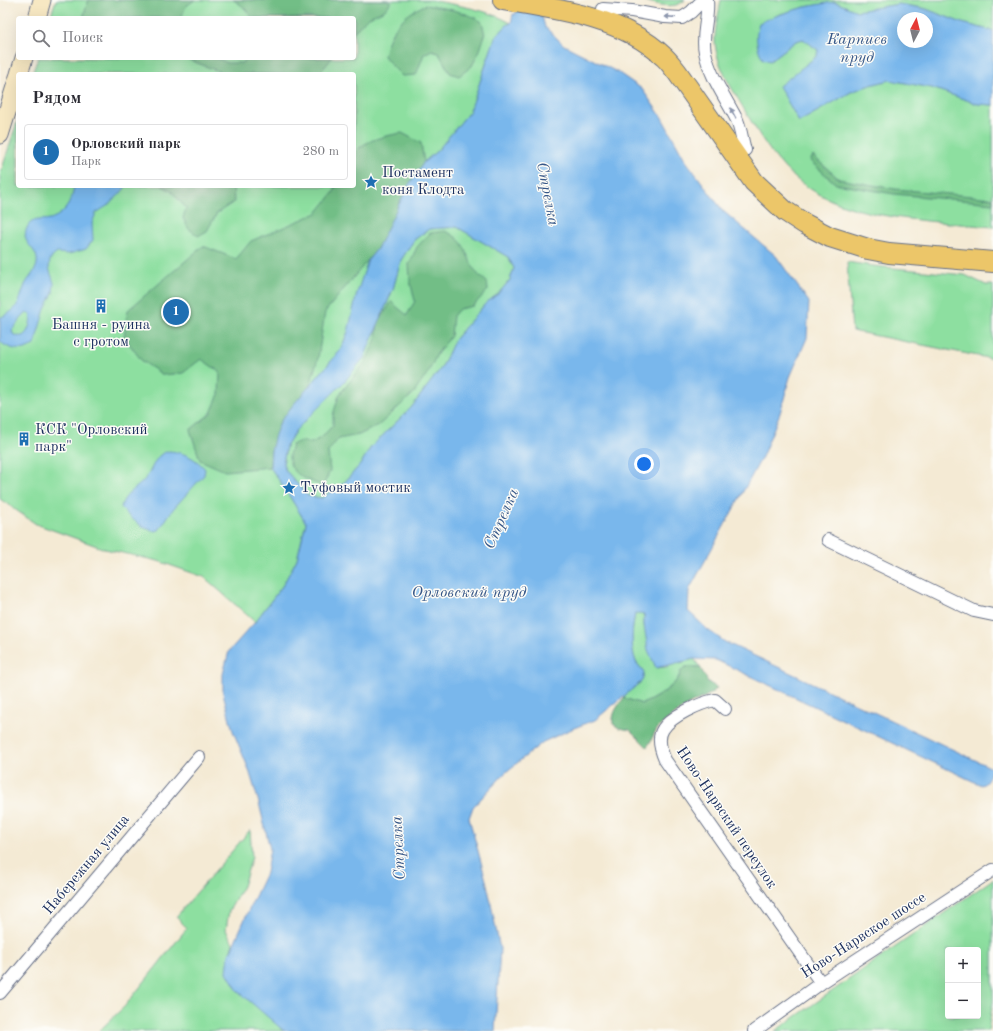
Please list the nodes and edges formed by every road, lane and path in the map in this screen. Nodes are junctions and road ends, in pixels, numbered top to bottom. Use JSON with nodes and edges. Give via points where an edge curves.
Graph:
{"nodes":[{"id":1,"x":42,"y":0,"type":"edge"},
{"id":2,"x":505,"y":0,"type":"edge"},
{"id":3,"x":703,"y":0,"type":"edge"},
{"id":4,"x":707,"y":0,"type":"edge"},
{"id":5,"x":565,"y":5,"type":"edge"},
{"id":6,"x":603,"y":9,"type":"junction"},
{"id":7,"x":38,"y":16,"type":"edge"},
{"id":8,"x":23,"y":60,"type":"edge"},
{"id":9,"x":20,"y":72,"type":"edge"},
{"id":10,"x":16,"y":83,"type":"edge"},
{"id":11,"x":0,"y":135,"type":"edge"},
{"id":12,"x":745,"y":150,"type":"junction"},
{"id":13,"x":993,"y":250,"type":"edge"},
{"id":14,"x":993,"y":262,"type":"edge"},
{"id":15,"x":828,"y":540,"type":"dead end"},
{"id":16,"x":993,"y":615,"type":"edge"},
{"id":17,"x":725,"y":709,"type":"dead end"},
{"id":18,"x":199,"y":757,"type":"dead end"},
{"id":19,"x":993,"y":870,"type":"edge"},
{"id":20,"x":821,"y":983,"type":"junction"},
{"id":21,"x":0,"y":992,"type":"edge"},
{"id":22,"x":754,"y":1031,"type":"edge"}],
"edges":[{"from":1,"to":7,"type":"main road"},
{"from":2,"to":5,"type":"main road"},
{"from":3,"to":6,"type":"street","one_way":true,"via":[[682,18]]},
{"from":12,"to":4,"type":"street","one_way":true,"via":[[738,122],[714,76],[705,52]]},
{"from":5,"to":6,"type":"main road"},
{"from":5,"to":14,"type":"main road","via":[[634,36],[662,55],[688,87],[754,182],[805,224],[830,237],[868,249]]},
{"from":6,"to":12,"type":"main road","via":[[631,20],[669,45],[696,77]]},
{"from":8,"to":9,"type":"main road"},
{"from":10,"to":11,"type":"main road"},
{"from":12,"to":13,"type":"main road","via":[[782,193],[820,219],[840,228],[879,238]]},
{"from":15,"to":16,"type":"street","via":[[974,610]]},
{"from":17,"to":20,"type":"street","name":"Ново-Нарвский переулок","via":[[715,700],[690,709],[662,730],[661,750],[665,760]]},
{"from":18,"to":21,"type":"street","name":"Набережная улица"},
{"from":19,"to":20,"type":"street","name":"Ново-Нарвское шоссе"},
{"from":20,"to":22,"type":"street","name":"Ново-Нарвское шоссе"}]}
